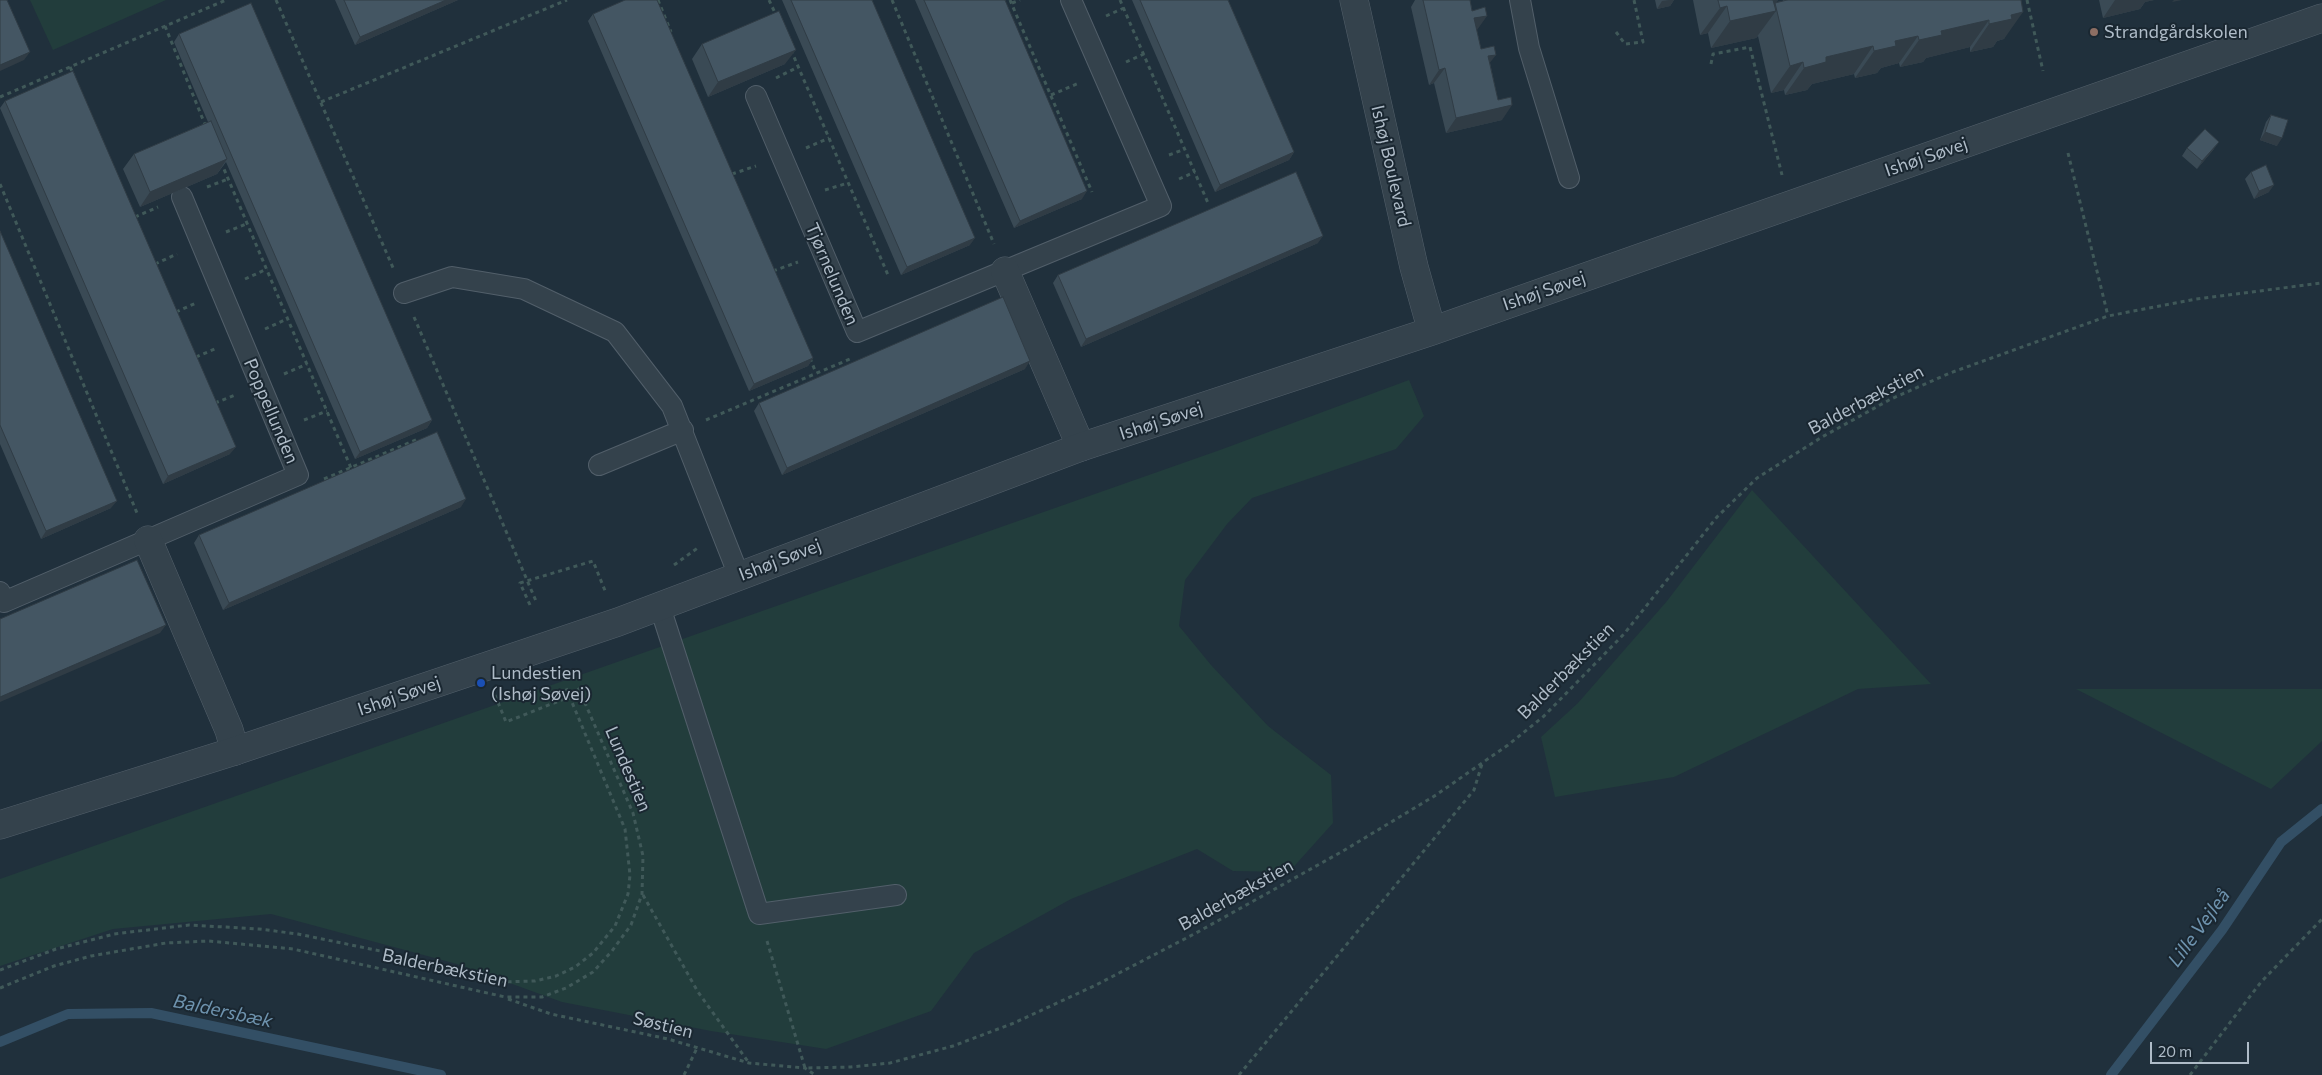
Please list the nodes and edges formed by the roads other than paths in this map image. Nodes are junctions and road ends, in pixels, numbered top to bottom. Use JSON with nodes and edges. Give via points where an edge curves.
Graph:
{"nodes":[{"id":1,"x":1071,"y":0,"type":"edge"},
{"id":2,"x":1354,"y":0,"type":"edge"},
{"id":3,"x":1520,"y":0,"type":"edge"},
{"id":4,"x":2322,"y":18,"type":"edge"},
{"id":5,"x":756,"y":96,"type":"dead end"},
{"id":6,"x":1569,"y":178,"type":"dead end"},
{"id":7,"x":182,"y":197,"type":"dead end"},
{"id":8,"x":1006,"y":270,"type":"junction"},
{"id":9,"x":404,"y":293,"type":"dead end"},
{"id":10,"x":1432,"y":331,"type":"junction"},
{"id":11,"x":682,"y":430,"type":"junction"},
{"id":12,"x":1081,"y":447,"type":"junction"},
{"id":13,"x":599,"y":465,"type":"dead end"},
{"id":14,"x":148,"y":540,"type":"junction"},
{"id":15,"x":740,"y":576,"type":"junction"},
{"id":16,"x":0,"y":592,"type":"edge"},
{"id":17,"x":660,"y":607,"type":"junction"},
{"id":18,"x":235,"y":751,"type":"junction"},
{"id":19,"x":0,"y":825,"type":"edge"},
{"id":20,"x":896,"y":895,"type":"dead end"}],
"edges":[{"from":1,"to":8,"type":"lane","name":"Tjørnelunden","via":[[1161,206]]},
{"from":2,"to":10,"type":"street","name":"Ishøj Boulevard","via":[[1414,267]]},
{"from":3,"to":6,"type":"lane","via":[[1530,48]]},
{"from":4,"to":10,"type":"street","name":"Ishøj Søvej"},
{"from":5,"to":8,"type":"lane","name":"Tjørnelunden","via":[[857,332]]},
{"from":7,"to":14,"type":"lane","name":"Poppellunden","via":[[298,475]]},
{"from":8,"to":12,"type":"street"},
{"from":9,"to":11,"type":"lane","via":[[452,277],[524,288],[615,332],[672,406]]},
{"from":10,"to":12,"type":"street","name":"Ishøj Søvej"},
{"from":11,"to":13,"type":"lane"},
{"from":11,"to":15,"type":"lane"},
{"from":12,"to":15,"type":"street","name":"Ishøj Søvej"},
{"from":14,"to":16,"type":"lane","name":"Poppellunden","via":[[4,602]]},
{"from":14,"to":18,"type":"street"},
{"from":15,"to":17,"type":"street","name":"Ishøj Søvej"},
{"from":17,"to":18,"type":"street","name":"Ishøj Søvej"},
{"from":17,"to":20,"type":"lane","via":[[759,914]]},
{"from":18,"to":19,"type":"street","name":"Ishøj Søvej"}]}
